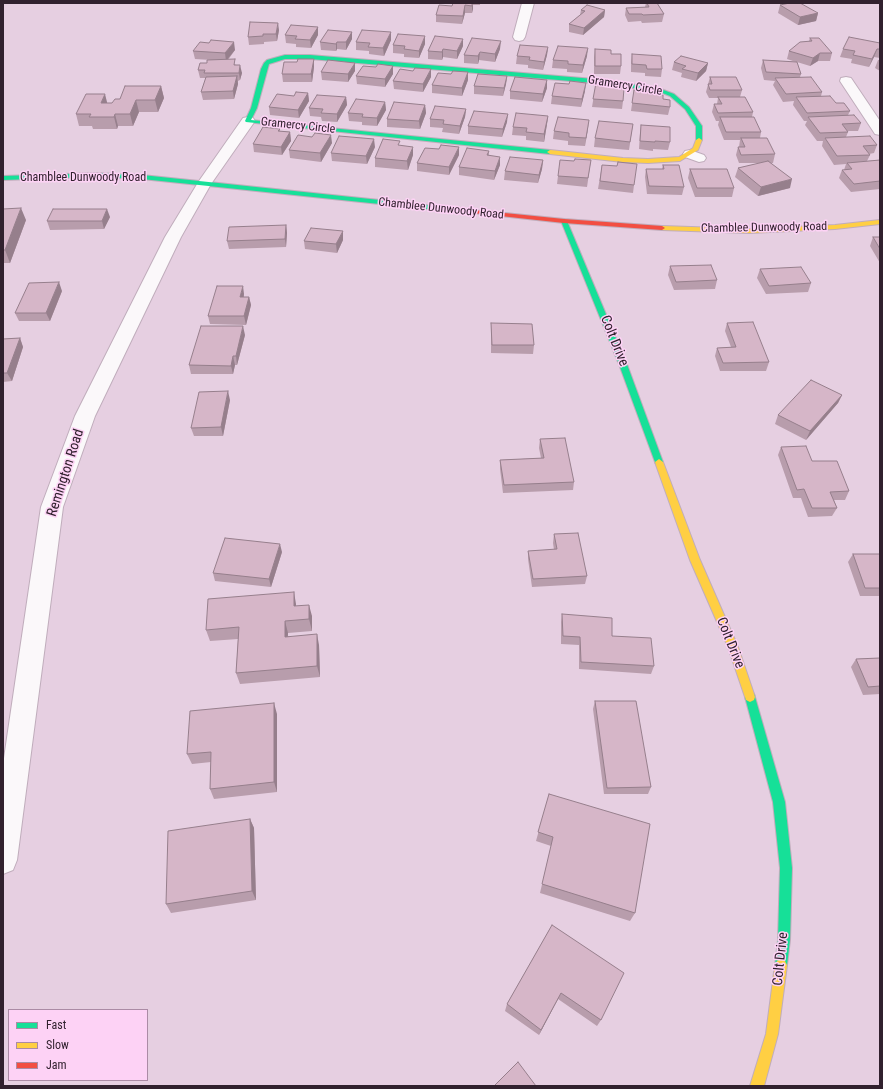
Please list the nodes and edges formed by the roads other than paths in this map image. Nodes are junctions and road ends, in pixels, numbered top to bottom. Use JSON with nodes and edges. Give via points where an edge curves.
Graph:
{"nodes":[{"id":1,"x":528,"y":3,"type":"edge"},
{"id":2,"x":519,"y":37,"type":"dead end"},
{"id":3,"x":846,"y":81,"type":"dead end"},
{"id":4,"x":248,"y":120,"type":"junction"},
{"id":5,"x":880,"y":131,"type":"edge"},
{"id":6,"x":3,"y":178,"type":"edge"},
{"id":7,"x":204,"y":184,"type":"junction"},
{"id":8,"x":564,"y":221,"type":"junction"},
{"id":9,"x":880,"y":222,"type":"edge"},
{"id":10,"x":3,"y":860,"type":"edge"},
{"id":11,"x":757,"y":1086,"type":"edge"}],
"edges":[{"from":1,"to":2,"type":"street"},
{"from":3,"to":5,"type":"street"},
{"from":4,"to":4,"type":"street","name":"Gramercy Circle","via":[[254,108],[264,69],[272,58],[310,57],[606,82],[675,93],[698,126],[698,139],[695,156],[669,160],[623,160]]},
{"from":4,"to":7,"type":"street","name":"Gramercy Circle"},
{"from":6,"to":7,"type":"street","name":"Chamblee Dunwoody Road","via":[[94,175]]},
{"from":7,"to":8,"type":"street","name":"Chamblee Dunwoody Road"},
{"from":7,"to":10,"type":"street","name":"Remington Road","via":[[172,237],[85,416],[52,507]]},
{"from":8,"to":9,"type":"street","name":"Chamblee Dunwoody Road","via":[[749,231]]},
{"from":8,"to":11,"type":"street","name":"Colt Drive","via":[[624,367],[695,560],[733,647],[755,711],[779,802],[786,868],[784,940],[772,1034]]}]}
